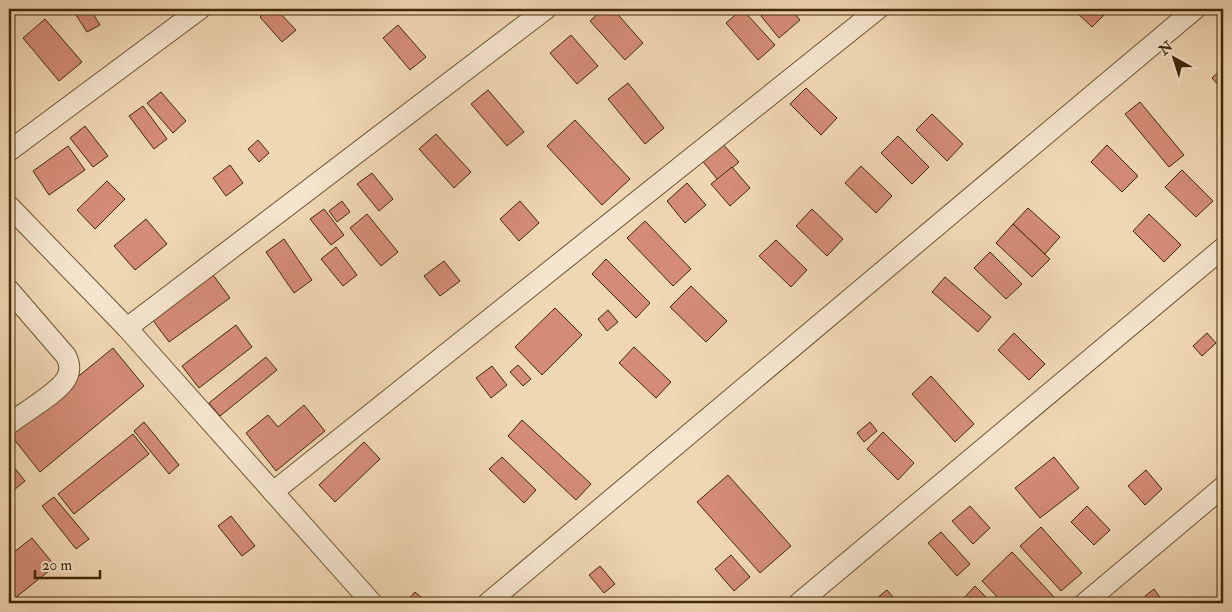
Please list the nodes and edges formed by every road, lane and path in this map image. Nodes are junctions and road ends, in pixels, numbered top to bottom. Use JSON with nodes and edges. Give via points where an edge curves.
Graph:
{"nodes":[{"id":1,"x":200,"y":9,"type":"edge"},
{"id":2,"x":546,"y":9,"type":"edge"},
{"id":3,"x":878,"y":9,"type":"edge"},
{"id":4,"x":1195,"y":9,"type":"edge"},
{"id":5,"x":9,"y":151,"type":"edge"},
{"id":6,"x":9,"y":206,"type":"edge"},
{"id":7,"x":1223,"y":248,"type":"edge"},
{"id":8,"x":9,"y":290,"type":"edge"},
{"id":9,"x":127,"y":328,"type":"junction"},
{"id":10,"x":9,"y":424,"type":"edge"},
{"id":11,"x":1223,"y":487,"type":"edge"},
{"id":12,"x":273,"y":492,"type":"junction"},
{"id":13,"x":372,"y":603,"type":"edge"},
{"id":14,"x":488,"y":603,"type":"edge"},
{"id":15,"x":799,"y":603,"type":"edge"},
{"id":16,"x":1085,"y":603,"type":"edge"}],
"edges":[{"from":1,"to":5,"type":"street"},
{"from":2,"to":9,"type":"street"},
{"from":3,"to":12,"type":"street"},
{"from":4,"to":14,"type":"street"},
{"from":6,"to":9,"type":"street"},
{"from":7,"to":15,"type":"street"},
{"from":8,"to":10,"type":"street","via":[[66,356],[69,371],[60,387]]},
{"from":9,"to":12,"type":"street"},
{"from":11,"to":16,"type":"street"},
{"from":12,"to":13,"type":"street"}]}
